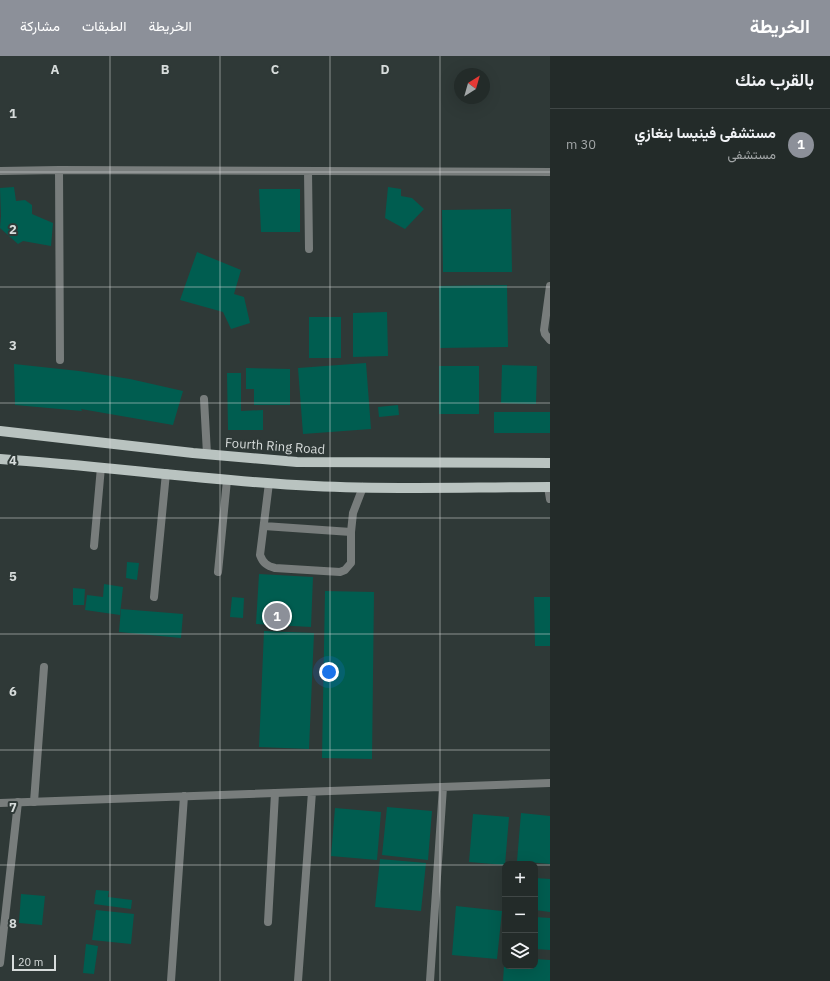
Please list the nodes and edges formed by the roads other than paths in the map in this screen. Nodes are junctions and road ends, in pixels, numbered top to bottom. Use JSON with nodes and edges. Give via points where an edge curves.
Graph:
{"nodes":[{"id":1,"x":59,"y":170,"type":"junction"},
{"id":2,"x":0,"y":171,"type":"edge"},
{"id":3,"x":308,"y":171,"type":"junction"},
{"id":4,"x":550,"y":172,"type":"edge"},
{"id":5,"x":309,"y":249,"type":"dead end"},
{"id":6,"x":550,"y":286,"type":"edge"},
{"id":7,"x":550,"y":340,"type":"edge"},
{"id":8,"x":60,"y":360,"type":"dead end"},
{"id":9,"x":204,"y":399,"type":"dead end"},
{"id":10,"x":0,"y":431,"type":"edge"},
{"id":11,"x":207,"y":454,"type":"junction"},
{"id":12,"x":0,"y":459,"type":"edge"},
{"id":13,"x":550,"y":463,"type":"edge"},
{"id":14,"x":101,"y":467,"type":"junction"},
{"id":15,"x":166,"y":473,"type":"junction"},
{"id":16,"x":227,"y":480,"type":"junction"},
{"id":17,"x":269,"y":483,"type":"junction"},
{"id":18,"x":363,"y":487,"type":"junction"},
{"id":19,"x":549,"y":487,"type":"edge"},
{"id":20,"x":550,"y":500,"type":"edge"},
{"id":21,"x":264,"y":526,"type":"junction"},
{"id":22,"x":351,"y":532,"type":"junction"},
{"id":23,"x":94,"y":546,"type":"dead end"},
{"id":24,"x":218,"y":572,"type":"dead end"},
{"id":25,"x":154,"y":597,"type":"dead end"},
{"id":26,"x":44,"y":667,"type":"dead end"},
{"id":27,"x":550,"y":783,"type":"edge"},
{"id":28,"x":443,"y":787,"type":"junction"},
{"id":29,"x":312,"y":792,"type":"junction"},
{"id":30,"x":275,"y":793,"type":"junction"},
{"id":31,"x":184,"y":796,"type":"junction"},
{"id":32,"x":18,"y":802,"type":"junction"},
{"id":33,"x":34,"y":802,"type":"junction"},
{"id":34,"x":0,"y":803,"type":"edge"},
{"id":35,"x":268,"y":922,"type":"dead end"},
{"id":36,"x":0,"y":963,"type":"edge"},
{"id":37,"x":171,"y":981,"type":"edge"},
{"id":38,"x":298,"y":981,"type":"edge"},
{"id":39,"x":430,"y":981,"type":"edge"}],
"edges":[{"from":1,"to":2,"type":"street"},
{"from":1,"to":3,"type":"street"},
{"from":1,"to":8,"type":"street"},
{"from":3,"to":4,"type":"street"},
{"from":3,"to":5,"type":"street"},
{"from":6,"to":7,"type":"street","via":[[544,330]]},
{"from":9,"to":11,"type":"street"},
{"from":10,"to":11,"type":"main road","name":"Fourth Ring Road"},
{"from":11,"to":13,"type":"main road","name":"Fourth Ring Road","via":[[297,462]]},
{"from":12,"to":14,"type":"main road"},
{"from":14,"to":15,"type":"main road"},
{"from":14,"to":23,"type":"street"},
{"from":15,"to":16,"type":"main road"},
{"from":15,"to":25,"type":"street"},
{"from":16,"to":17,"type":"main road"},
{"from":16,"to":24,"type":"street"},
{"from":17,"to":18,"type":"main road"},
{"from":17,"to":21,"type":"street"},
{"from":18,"to":19,"type":"main road"},
{"from":18,"to":22,"type":"street","via":[[354,509]]},
{"from":19,"to":20,"type":"street"},
{"from":21,"to":22,"type":"street"},
{"from":21,"to":22,"type":"street","via":[[260,555],[267,565],[275,568],[340,572],[345,570],[351,563]]},
{"from":26,"to":33,"type":"street"},
{"from":27,"to":28,"type":"street"},
{"from":28,"to":29,"type":"street"},
{"from":28,"to":39,"type":"street"},
{"from":29,"to":30,"type":"street"},
{"from":29,"to":38,"type":"street"},
{"from":30,"to":31,"type":"street"},
{"from":30,"to":35,"type":"street"},
{"from":31,"to":33,"type":"street"},
{"from":31,"to":37,"type":"street"},
{"from":32,"to":33,"type":"street"},
{"from":32,"to":34,"type":"street"},
{"from":32,"to":36,"type":"street"}]}
